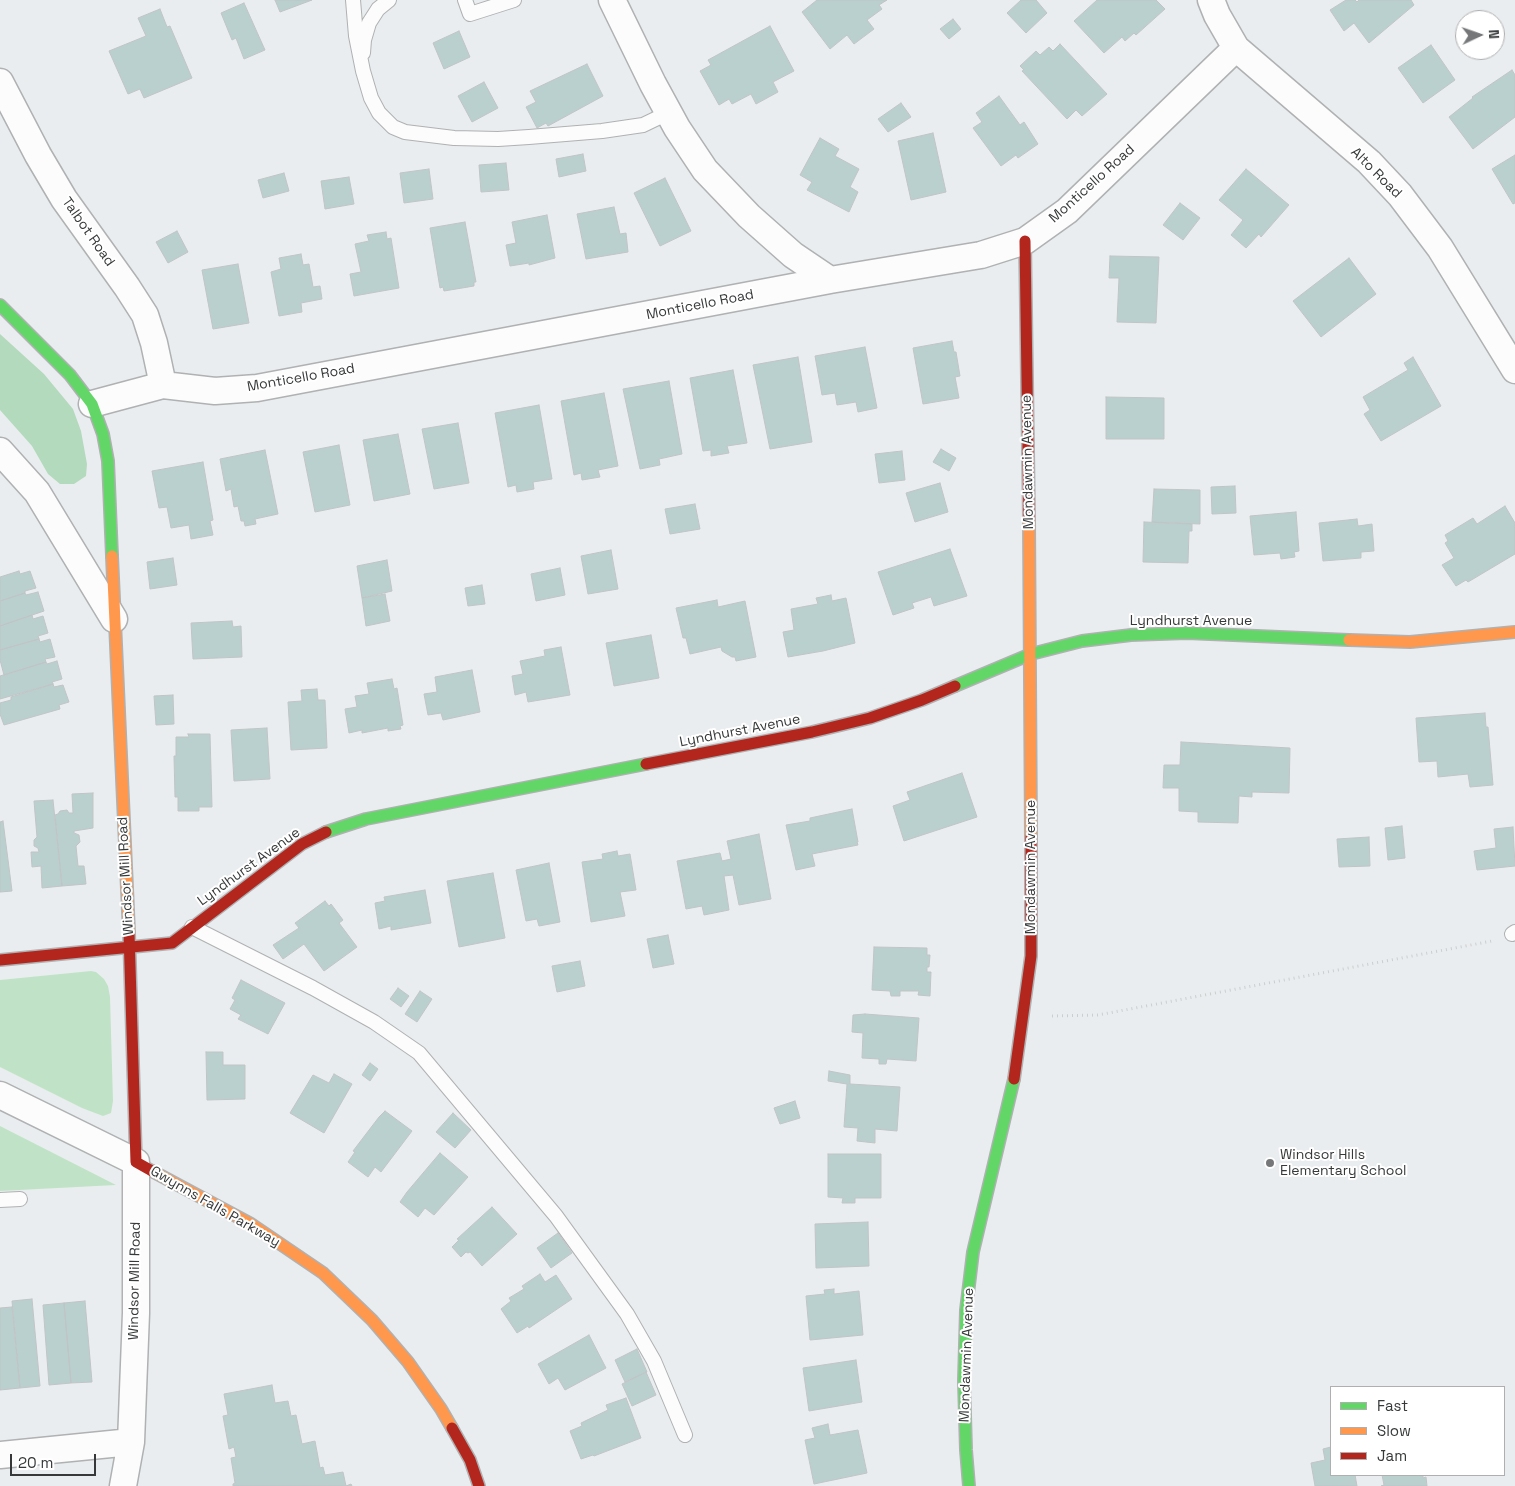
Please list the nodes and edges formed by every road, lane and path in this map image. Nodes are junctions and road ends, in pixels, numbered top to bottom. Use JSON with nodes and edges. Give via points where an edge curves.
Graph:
{"nodes":[{"id":1,"x":353,"y":0,"type":"edge"},
{"id":2,"x":389,"y":0,"type":"edge"},
{"id":3,"x":464,"y":0,"type":"edge"},
{"id":4,"x":514,"y":0,"type":"edge"},
{"id":5,"x":612,"y":0,"type":"edge"},
{"id":6,"x":1211,"y":0,"type":"edge"},
{"id":7,"x":1236,"y":48,"type":"junction"},
{"id":8,"x":362,"y":64,"type":"junction"},
{"id":9,"x":0,"y":82,"type":"edge"},
{"id":10,"x":668,"y":113,"type":"junction"},
{"id":11,"x":1025,"y":240,"type":"junction"},
{"id":12,"x":830,"y":280,"type":"junction"},
{"id":13,"x":0,"y":305,"type":"edge"},
{"id":14,"x":1515,"y":370,"type":"edge"},
{"id":15,"x":164,"y":385,"type":"junction"},
{"id":16,"x":92,"y":404,"type":"junction"},
{"id":17,"x":0,"y":452,"type":"edge"},
{"id":18,"x":114,"y":619,"type":"junction"},
{"id":19,"x":1515,"y":632,"type":"edge"},
{"id":20,"x":1031,"y":654,"type":"junction"},
{"id":21,"x":192,"y":927,"type":"junction"},
{"id":22,"x":1513,"y":933,"type":"edge"},
{"id":23,"x":130,"y":948,"type":"junction"},
{"id":24,"x":0,"y":960,"type":"edge"},
{"id":25,"x":1047,"y":1016,"type":"dead end"},
{"id":26,"x":0,"y":1096,"type":"edge"},
{"id":27,"x":136,"y":1162,"type":"junction"},
{"id":28,"x":20,"y":1198,"type":"dead end"},
{"id":29,"x":0,"y":1200,"type":"edge"},
{"id":30,"x":685,"y":1434,"type":"dead end"},
{"id":31,"x":131,"y":1442,"type":"junction"},
{"id":32,"x":0,"y":1455,"type":"edge"},
{"id":33,"x":122,"y":1486,"type":"edge"},
{"id":34,"x":479,"y":1486,"type":"edge"},
{"id":35,"x":969,"y":1486,"type":"edge"}],
"edges":[{"from":1,"to":8,"type":"lane"},
{"from":2,"to":8,"type":"lane","via":[[369,23]]},
{"from":3,"to":4,"type":"lane","via":[[470,14]]},
{"from":5,"to":10,"type":"street"},
{"from":6,"to":7,"type":"street","name":"Alto Road"},
{"from":7,"to":11,"type":"street","name":"Monticello Road","via":[[1066,211]]},
{"from":7,"to":14,"type":"street","name":"Alto Road","via":[[1368,162],[1400,195],[1440,248]]},
{"from":8,"to":10,"type":"lane","via":[[371,98],[379,113],[405,132],[498,139],[643,125]]},
{"from":9,"to":15,"type":"street","name":"Talbot Road","via":[[64,200],[145,315]]},
{"from":10,"to":12,"type":"street","via":[[705,170],[749,216],[793,255]]},
{"from":11,"to":12,"type":"street","name":"Monticello Road","via":[[981,255]]},
{"from":11,"to":20,"type":"street","name":"Mondawmin Avenue"},
{"from":12,"to":15,"type":"street","name":"Monticello Road","via":[[257,388],[215,391]]},
{"from":13,"to":16,"type":"street","name":"Windsor Mill Road","via":[[70,375]]},
{"from":15,"to":16,"type":"street","name":"Monticello Road"},
{"from":16,"to":18,"type":"street","name":"Windsor Mill Road","via":[[108,461]]},
{"from":17,"to":18,"type":"street","via":[[37,492]]},
{"from":18,"to":23,"type":"street","name":"Windsor Mill Road"},
{"from":19,"to":20,"type":"street","name":"Lyndhurst Avenue","via":[[1410,642],[1187,633],[1130,635],[1082,641]]},
{"from":20,"to":21,"type":"street","name":"Lyndhurst Avenue","via":[[870,718],[366,819],[333,829],[302,844]]},
{"from":20,"to":35,"type":"street","name":"Mondawmin Avenue","via":[[1031,956],[1011,1096],[973,1252],[966,1310],[964,1381]]},
{"from":21,"to":23,"type":"street","name":"Lyndhurst Avenue","via":[[172,943]]},
{"from":21,"to":30,"type":"lane","via":[[313,988],[374,1022],[419,1053],[556,1216],[627,1314],[654,1361]]},
{"from":22,"to":25,"type":"path","via":[[1488,942],[1098,1015]]},
{"from":23,"to":24,"type":"street","name":"Lyndhurst Avenue"},
{"from":23,"to":27,"type":"street","name":"Windsor Mill Road"},
{"from":26,"to":27,"type":"street","name":"Gwynns Falls Parkway"},
{"from":27,"to":31,"type":"street","name":"Windsor Mill Road","via":[[136,1313]]},
{"from":27,"to":34,"type":"street","name":"Gwynns Falls Parkway","via":[[251,1224],[323,1273],[372,1320],[408,1362],[441,1408],[470,1460]]},
{"from":28,"to":29,"type":"lane"},
{"from":31,"to":32,"type":"street"},
{"from":31,"to":33,"type":"street","name":"Windsor Mill Road"}]}
